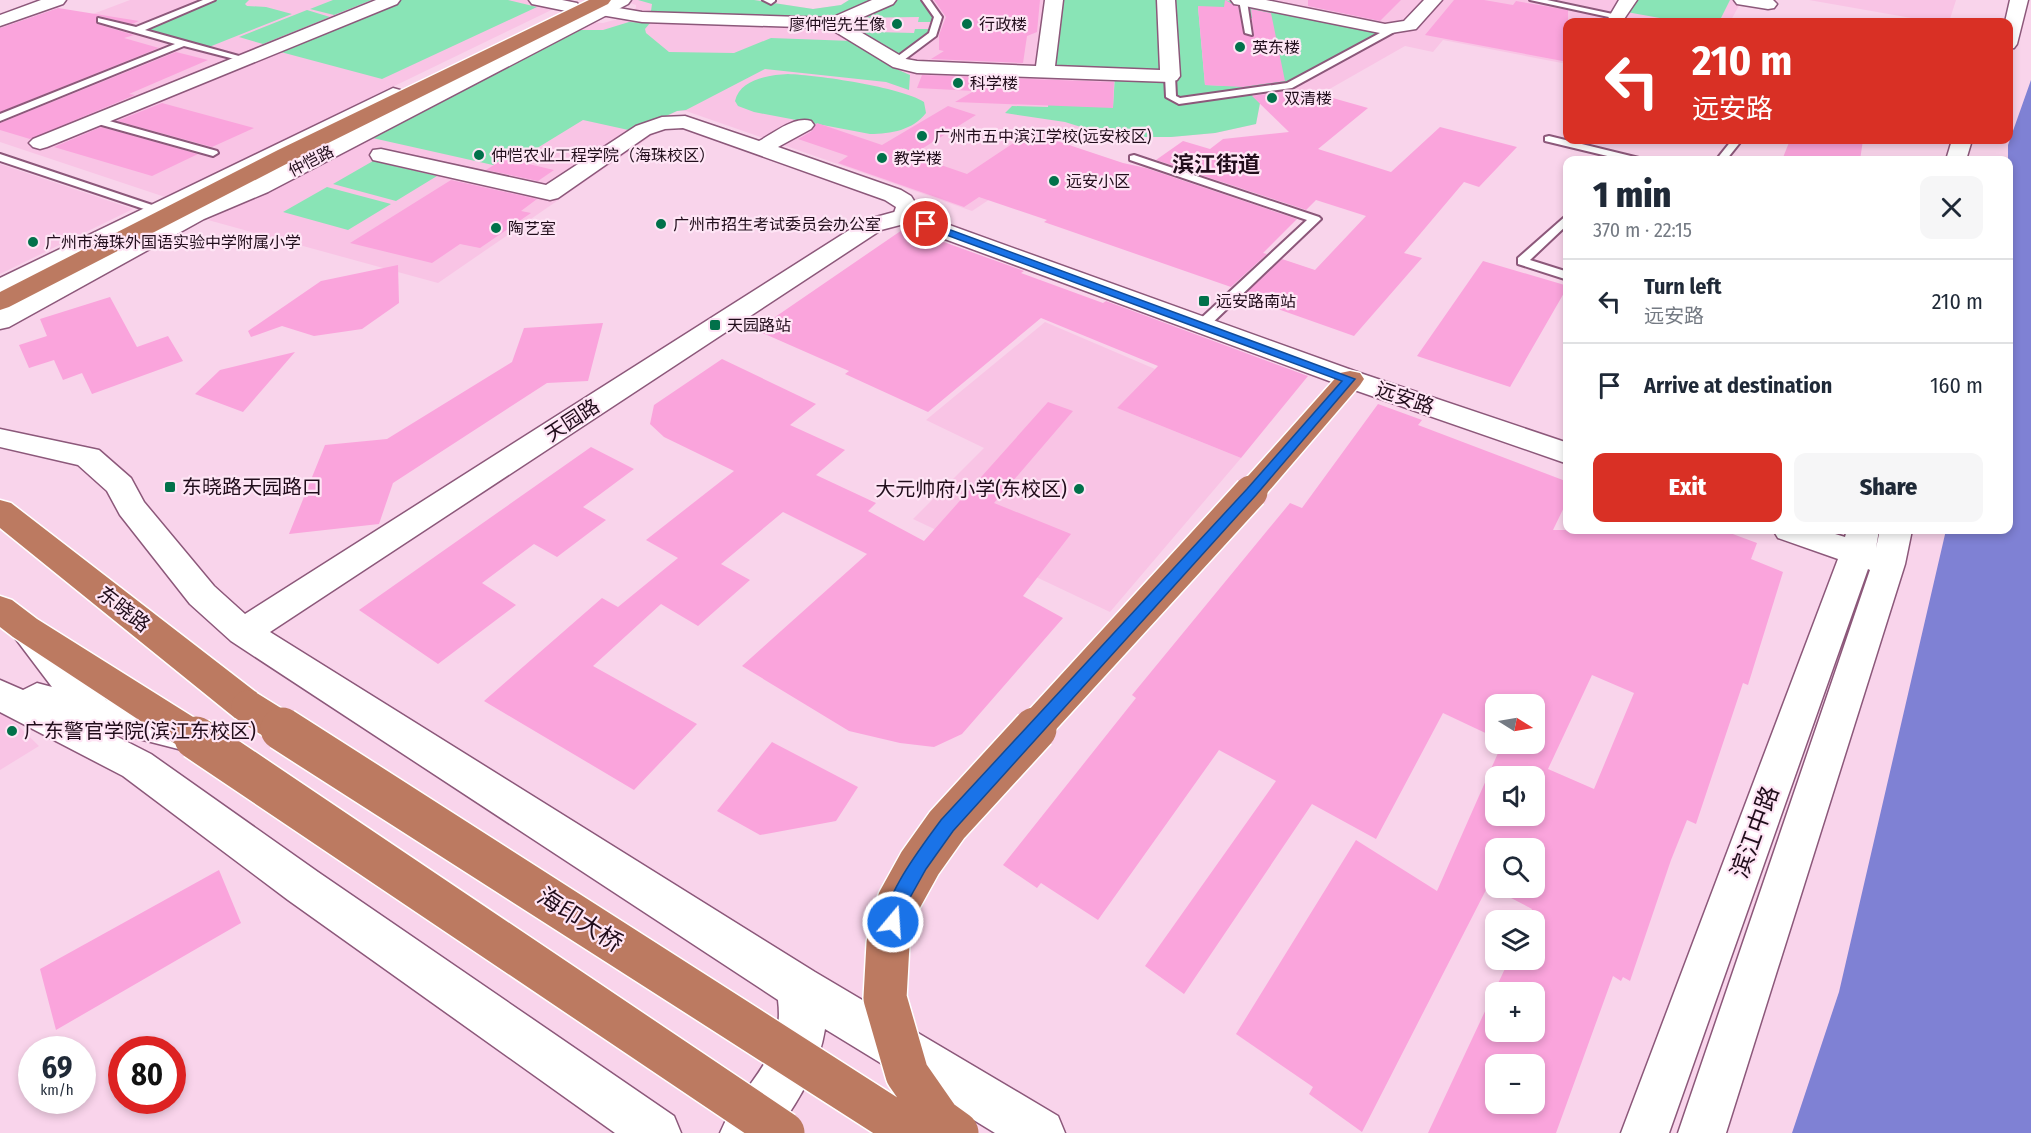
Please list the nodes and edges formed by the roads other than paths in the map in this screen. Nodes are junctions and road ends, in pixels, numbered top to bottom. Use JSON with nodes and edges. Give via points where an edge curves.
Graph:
{"nodes":[{"id":1,"x":57,"y":0,"type":"edge"},
{"id":2,"x":211,"y":0,"type":"edge"},
{"id":3,"x":391,"y":0,"type":"edge"},
{"id":4,"x":538,"y":0,"type":"edge"},
{"id":5,"x":622,"y":0,"type":"edge"},
{"id":6,"x":887,"y":0,"type":"edge"},
{"id":7,"x":926,"y":0,"type":"edge"},
{"id":8,"x":1054,"y":0,"type":"edge"},
{"id":9,"x":1166,"y":0,"type":"edge"},
{"id":10,"x":1241,"y":0,"type":"edge"},
{"id":11,"x":1433,"y":0,"type":"edge"},
{"id":12,"x":1534,"y":0,"type":"edge"},
{"id":13,"x":1628,"y":0,"type":"edge"},
{"id":14,"x":1743,"y":0,"type":"edge"},
{"id":15,"x":2002,"y":0,"type":"edge"},
{"id":16,"x":2019,"y":0,"type":"edge"},
{"id":17,"x":1770,"y":2,"type":"edge"},
{"id":18,"x":590,"y":4,"type":"edge"},
{"id":19,"x":1612,"y":18,"type":"edge"},
{"id":20,"x":1617,"y":18,"type":"edge"},
{"id":21,"x":1763,"y":18,"type":"edge"},
{"id":22,"x":1996,"y":18,"type":"edge"},
{"id":23,"x":101,"y":20,"type":"dead end"},
{"id":24,"x":0,"y":21,"type":"edge"},
{"id":25,"x":833,"y":23,"type":"junction"},
{"id":26,"x":2013,"y":24,"type":"edge"},
{"id":27,"x":1393,"y":29,"type":"junction"},
{"id":28,"x":136,"y":30,"type":"junction"},
{"id":29,"x":1249,"y":33,"type":"dead end"},
{"id":30,"x":184,"y":43,"type":"junction"},
{"id":31,"x":495,"y":51,"type":"junction"},
{"id":32,"x":243,"y":60,"type":"junction"},
{"id":33,"x":897,"y":61,"type":"junction"},
{"id":34,"x":1045,"y":72,"type":"junction"},
{"id":35,"x":1170,"y":76,"type":"junction"},
{"id":36,"x":0,"y":118,"type":"edge"},
{"id":37,"x":95,"y":120,"type":"junction"},
{"id":38,"x":804,"y":125,"type":"dead end"},
{"id":39,"x":1549,"y":139,"type":"dead end"},
{"id":40,"x":1563,"y":142,"type":"edge"},
{"id":41,"x":40,"y":143,"type":"dead end"},
{"id":42,"x":1569,"y":144,"type":"edge"},
{"id":43,"x":1734,"y":144,"type":"edge"},
{"id":44,"x":761,"y":148,"type":"junction"},
{"id":45,"x":213,"y":153,"type":"dead end"},
{"id":46,"x":381,"y":154,"type":"dead end"},
{"id":47,"x":1619,"y":156,"type":"edge"},
{"id":48,"x":1723,"y":156,"type":"edge"},
{"id":49,"x":0,"y":158,"type":"edge"},
{"id":50,"x":1134,"y":158,"type":"dead end"},
{"id":51,"x":196,"y":214,"type":"junction"},
{"id":52,"x":905,"y":216,"type":"junction"},
{"id":53,"x":152,"y":218,"type":"junction"},
{"id":54,"x":1563,"y":223,"type":"edge"},
{"id":55,"x":1563,"y":274,"type":"edge"},
{"id":56,"x":0,"y":288,"type":"edge"},
{"id":57,"x":0,"y":302,"type":"edge"},
{"id":58,"x":0,"y":321,"type":"edge"},
{"id":59,"x":1202,"y":325,"type":"junction"},
{"id":60,"x":1350,"y":379,"type":"junction"},
{"id":61,"x":0,"y":438,"type":"edge"},
{"id":62,"x":1563,"y":452,"type":"edge"},
{"id":63,"x":0,"y":512,"type":"edge"},
{"id":64,"x":1814,"y":534,"type":"edge"},
{"id":65,"x":1876,"y":544,"type":"edge"},
{"id":66,"x":12,"y":619,"type":"edge"},
{"id":67,"x":243,"y":632,"type":"junction"},
{"id":68,"x":0,"y":689,"type":"edge"},
{"id":69,"x":0,"y":695,"type":"edge"},
{"id":70,"x":248,"y":707,"type":"joint"},
{"id":71,"x":94,"y":712,"type":"junction"},
{"id":72,"x":196,"y":738,"type":"junction"},
{"id":73,"x":137,"y":765,"type":"junction"},
{"id":74,"x":799,"y":988,"type":"junction"},
{"id":75,"x":657,"y":1133,"type":"edge"},
{"id":76,"x":744,"y":1133,"type":"edge"},
{"id":77,"x":783,"y":1133,"type":"edge"},
{"id":78,"x":913,"y":1133,"type":"edge"},
{"id":79,"x":957,"y":1133,"type":"edge"},
{"id":80,"x":1041,"y":1133,"type":"edge"},
{"id":81,"x":1645,"y":1133,"type":"edge"},
{"id":82,"x":1702,"y":1133,"type":"edge"}],
"edges":[{"from":1,"to":24,"type":"main road"},
{"from":2,"to":28,"type":"lane"},
{"from":3,"to":32,"type":"main road"},
{"from":4,"to":18,"type":"main road"},
{"from":5,"to":18,"type":"main road","name":"仲恺路"},
{"from":6,"to":25,"type":"main road"},
{"from":7,"to":33,"type":"lane","via":[[938,17],[933,34]]},
{"from":8,"to":34,"type":"main road"},
{"from":9,"to":35,"type":"main road"},
{"from":10,"to":27,"type":"main road"},
{"from":10,"to":29,"type":"lane"},
{"from":11,"to":27,"type":"main road","via":[[1410,25]]},
{"from":12,"to":19,"type":"lane"},
{"from":13,"to":20,"type":"main road"},
{"from":14,"to":17,"type":"main road"},
{"from":15,"to":22,"type":"main road"},
{"from":16,"to":26,"type":"main road"},
{"from":17,"to":21,"type":"main road"},
{"from":18,"to":25,"type":"main road","via":[[642,17]]},
{"from":18,"to":31,"type":"highway"},
{"from":18,"to":51,"type":"main road","name":"仲恺路","via":[[260,187]]},
{"from":18,"to":53,"type":"main road","name":"仲恺路"},
{"from":23,"to":28,"type":"lane"},
{"from":25,"to":33,"type":"main road"},
{"from":27,"to":35,"type":"lane","via":[[1281,88],[1179,100],[1171,97]]},
{"from":28,"to":30,"type":"lane"},
{"from":30,"to":32,"type":"lane"},
{"from":30,"to":36,"type":"lane"},
{"from":31,"to":51,"type":"highway"},
{"from":31,"to":53,"type":"highway"},
{"from":32,"to":37,"type":"main road"},
{"from":33,"to":34,"type":"main road","via":[[927,68]]},
{"from":34,"to":35,"type":"main road"},
{"from":37,"to":41,"type":"main road"},
{"from":37,"to":45,"type":"lane"},
{"from":38,"to":44,"type":"main road"},
{"from":39,"to":40,"type":"lane"},
{"from":42,"to":47,"type":"lane"},
{"from":43,"to":48,"type":"lane"},
{"from":44,"to":46,"type":"main road","via":[[686,122],[662,123],[643,130],[550,193]]},
{"from":44,"to":52,"type":"main road","via":[[893,195],[907,207]]},
{"from":49,"to":53,"type":"lane"},
{"from":50,"to":59,"type":"lane","via":[[1315,219]]},
{"from":51,"to":58,"type":"main road","name":"仲恺路"},
{"from":52,"to":59,"type":"main road","name":"远安路"},
{"from":52,"to":67,"type":"main road","name":"天园路","via":[[873,225]]},
{"from":53,"to":56,"type":"main road","name":"仲恺路"},
{"from":53,"to":57,"type":"highway"},
{"from":54,"to":55,"type":"lane","via":[[1522,261]]},
{"from":59,"to":60,"type":"main road","name":"远安路"},
{"from":60,"to":62,"type":"main road","name":"远安路"},
{"from":60,"to":79,"type":"highway","bridge":true,"via":[[947,825],[899,901],[888,944],[885,998],[907,1074],[939,1120]]},
{"from":61,"to":67,"type":"main road","via":[[88,457],[120,485],[131,507],[202,595]]},
{"from":63,"to":70,"type":"highway","name":"东晓路"},
{"from":64,"to":65,"type":"main road"},
{"from":65,"to":81,"type":"main road","name":"滨江中路"},
{"from":65,"to":82,"type":"main road","name":"滨江中路"},
{"from":66,"to":71,"type":"main road"},
{"from":66,"to":72,"type":"highway"},
{"from":67,"to":74,"type":"main road"},
{"from":68,"to":71,"type":"main road"},
{"from":69,"to":73,"type":"main road"},
{"from":70,"to":78,"type":"highway","name":"海印大桥","bridge":true},
{"from":71,"to":72,"type":"main road"},
{"from":71,"to":73,"type":"main road"},
{"from":72,"to":77,"type":"highway","bridge":true},
{"from":73,"to":75,"type":"main road"},
{"from":74,"to":76,"type":"main road","via":[[803,1020],[798,1045],[781,1084]]},
{"from":74,"to":80,"type":"main road"}]}
